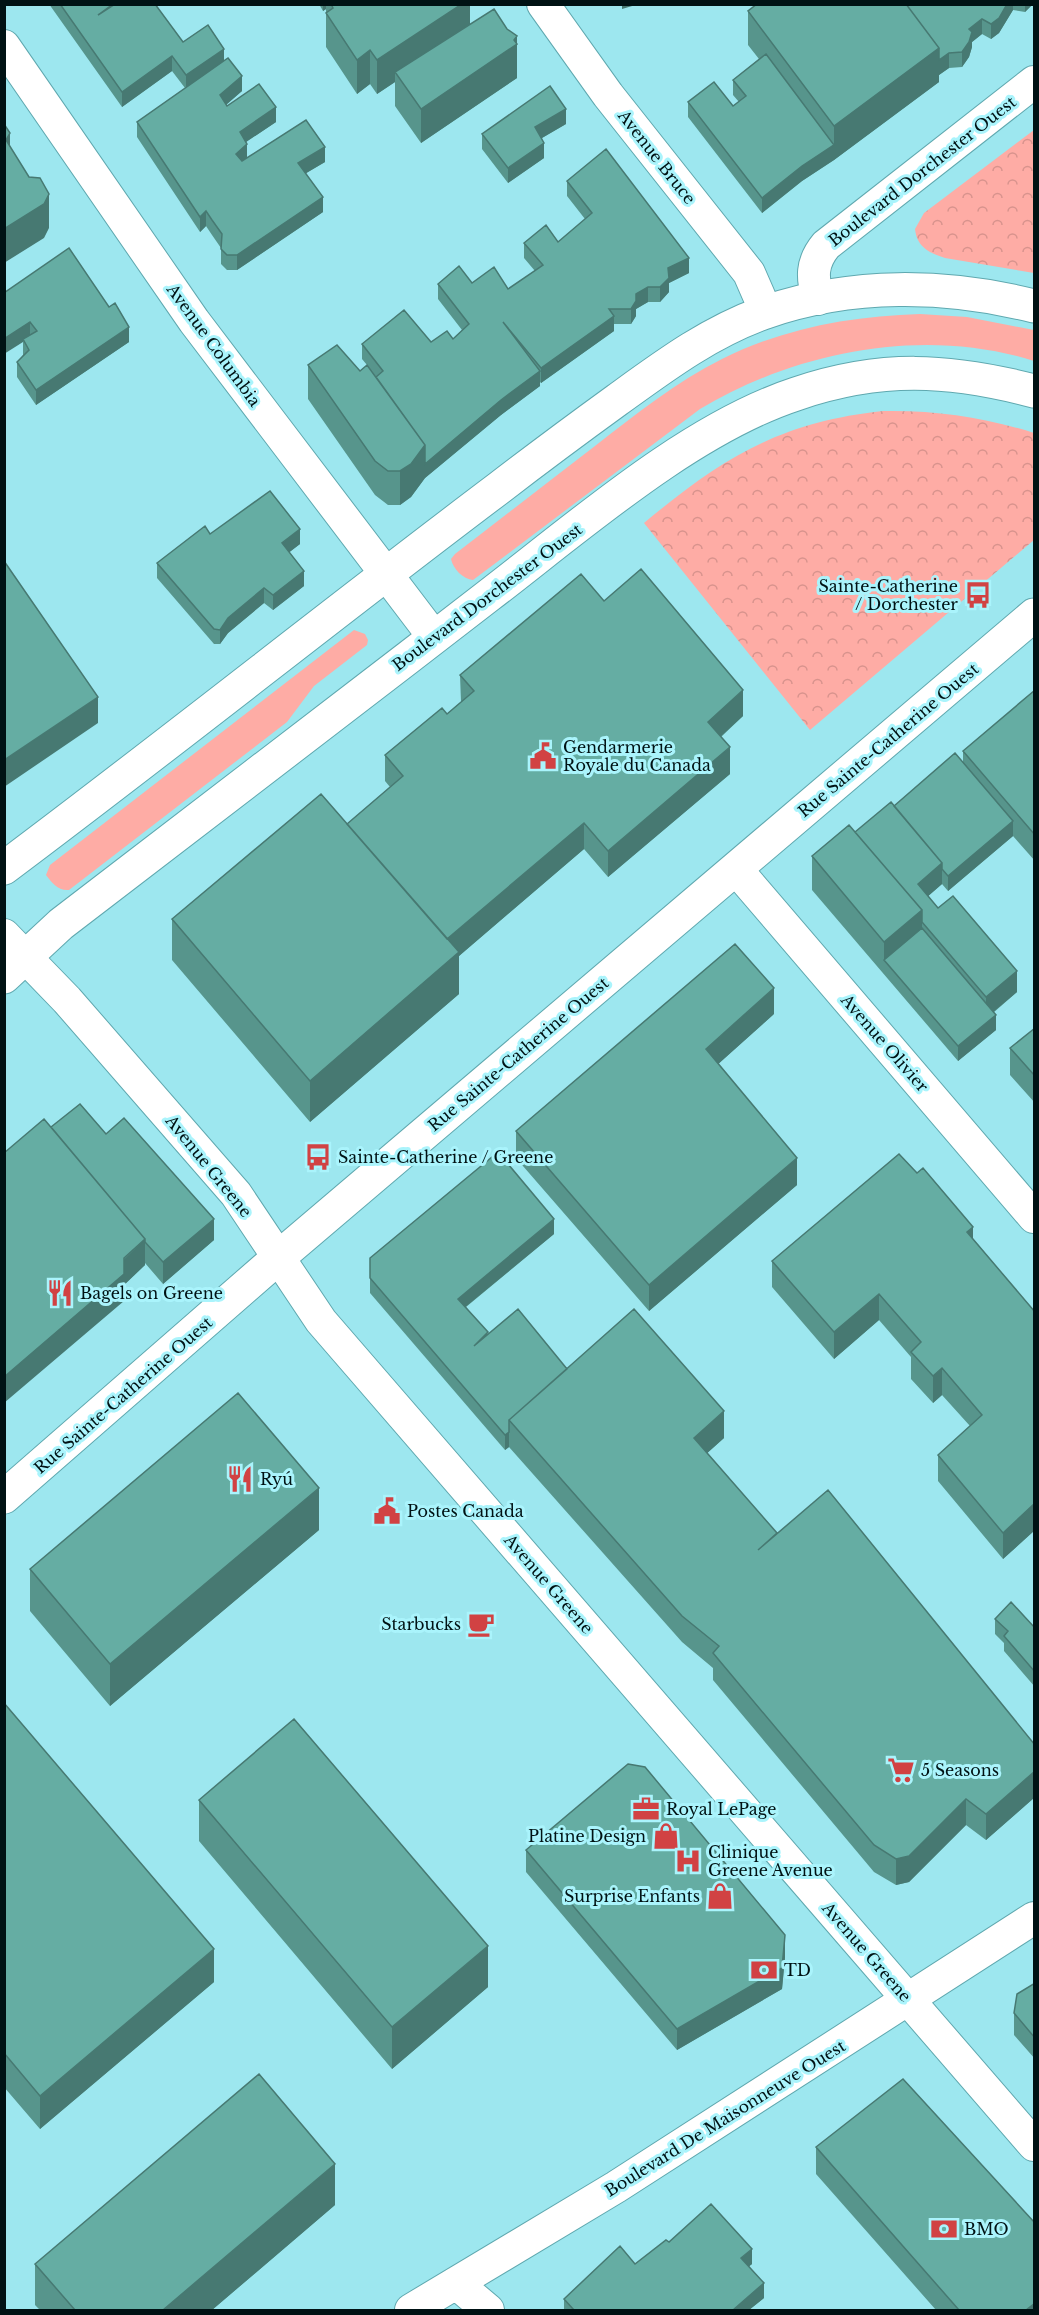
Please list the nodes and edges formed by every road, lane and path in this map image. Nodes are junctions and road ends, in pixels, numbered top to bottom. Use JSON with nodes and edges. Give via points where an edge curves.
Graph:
{"nodes":[{"id":1,"x":543,"y":4,"type":"edge"},
{"id":2,"x":4,"y":46,"type":"edge"},
{"id":3,"x":1035,"y":82,"type":"edge"},
{"id":4,"x":818,"y":299,"type":"junction"},
{"id":5,"x":1035,"y":306,"type":"edge"},
{"id":6,"x":766,"y":312,"type":"junction"},
{"id":7,"x":1035,"y":391,"type":"edge"},
{"id":8,"x":385,"y":573,"type":"junction"},
{"id":9,"x":1035,"y":615,"type":"edge"},
{"id":10,"x":434,"y":637,"type":"junction"},
{"id":11,"x":4,"y":868,"type":"edge"},
{"id":12,"x":736,"y":869,"type":"junction"},
{"id":13,"x":12,"y":957,"type":"edge"},
{"id":14,"x":1035,"y":1216,"type":"edge"},
{"id":15,"x":279,"y":1257,"type":"junction"},
{"id":16,"x":4,"y":1497,"type":"edge"},
{"id":17,"x":1035,"y":1918,"type":"edge"},
{"id":18,"x":908,"y":1999,"type":"junction"},
{"id":19,"x":1035,"y":2145,"type":"edge"},
{"id":20,"x":456,"y":2283,"type":"junction"},
{"id":21,"x":411,"y":2310,"type":"edge"},
{"id":22,"x":488,"y":2310,"type":"edge"}],
"edges":[{"from":1,"to":6,"type":"street","name":"Avenue Bruce","via":[[608,95],[748,273]]},
{"from":2,"to":8,"type":"street","name":"Avenue Columbia","via":[[194,321]]},
{"from":3,"to":4,"type":"street","name":"Boulevard Dorchester Ouest","via":[[826,245],[814,268]]},
{"from":4,"to":5,"type":"main road","via":[[913,289],[957,291]]},
{"from":4,"to":6,"type":"main road"},
{"from":6,"to":8,"type":"main road","via":[[677,356]]},
{"from":7,"to":10,"type":"main road","name":"Boulevard Dorchester Ouest","via":[[968,376],[900,372],[847,379],[776,401],[726,425],[666,463]]},
{"from":8,"to":10,"type":"street","name":"Avenue Columbia"},
{"from":8,"to":11,"type":"main road"},
{"from":9,"to":12,"type":"main road","name":"Rue Sainte-Catherine Ouest"},
{"from":10,"to":13,"type":"main road","name":"Boulevard Dorchester Ouest","via":[[61,924]]},
{"from":12,"to":14,"type":"street","name":"Avenue Olivier"},
{"from":12,"to":15,"type":"main road","name":"Rue Sainte-Catherine Ouest"},
{"from":13,"to":15,"type":"street","name":"Avenue Greene","via":[[67,1000],[236,1194]]},
{"from":15,"to":16,"type":"main road","name":"Rue Sainte-Catherine Ouest"},
{"from":15,"to":18,"type":"street","name":"Avenue Greene","via":[[321,1321]]},
{"from":17,"to":18,"type":"street","name":"Boulevard De Maisonneuve Ouest"},
{"from":18,"to":19,"type":"street","name":"Avenue Greene"},
{"from":18,"to":20,"type":"street","name":"Boulevard De Maisonneuve Ouest","via":[[616,2187]]},
{"from":20,"to":21,"type":"street","name":"Boulevard De Maisonneuve Ouest"},
{"from":20,"to":22,"type":"street"}]}
